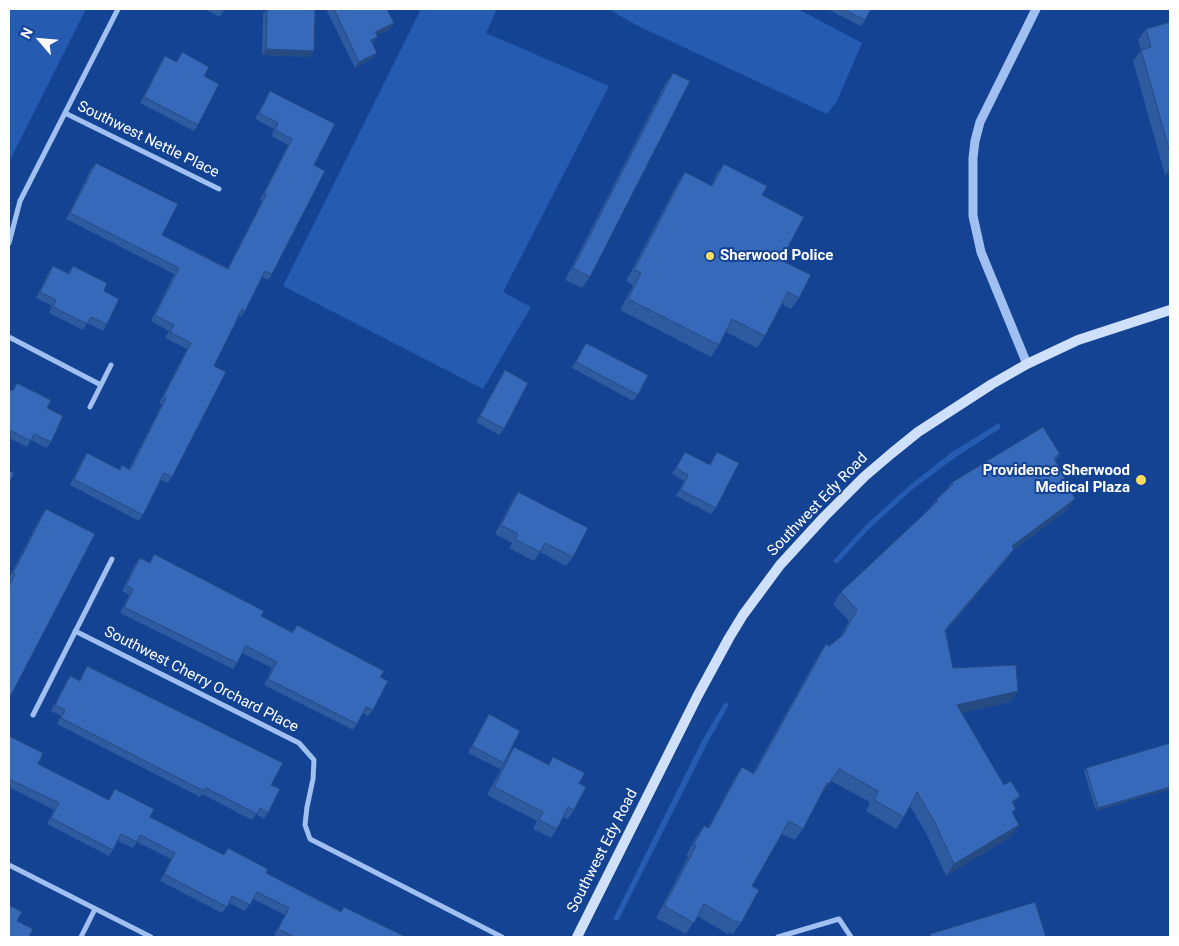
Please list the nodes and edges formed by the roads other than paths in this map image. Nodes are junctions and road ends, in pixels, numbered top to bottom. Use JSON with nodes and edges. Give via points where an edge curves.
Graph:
{"nodes":[{"id":1,"x":118,"y":9,"type":"edge"},
{"id":2,"x":1036,"y":9,"type":"edge"},
{"id":3,"x":65,"y":113,"type":"junction"},
{"id":4,"x":219,"y":189,"type":"dead end"},
{"id":5,"x":9,"y":244,"type":"edge"},
{"id":6,"x":1170,"y":310,"type":"edge"},
{"id":7,"x":9,"y":338,"type":"edge"},
{"id":8,"x":1027,"y":364,"type":"junction"},
{"id":9,"x":111,"y":365,"type":"dead end"},
{"id":10,"x":101,"y":385,"type":"junction"},
{"id":11,"x":90,"y":408,"type":"dead end"},
{"id":12,"x":112,"y":559,"type":"dead end"},
{"id":13,"x":75,"y":631,"type":"junction"},
{"id":14,"x":33,"y":715,"type":"dead end"},
{"id":15,"x":9,"y":865,"type":"edge"},
{"id":16,"x":95,"y":909,"type":"junction"},
{"id":17,"x":81,"y":937,"type":"edge"},
{"id":18,"x":151,"y":937,"type":"edge"},
{"id":19,"x":502,"y":937,"type":"edge"},
{"id":20,"x":577,"y":937,"type":"edge"},
{"id":21,"x":778,"y":937,"type":"edge"},
{"id":22,"x":851,"y":937,"type":"edge"}],
"edges":[{"from":1,"to":3,"type":"street"},
{"from":2,"to":8,"type":"street","via":[[980,122],[973,158],[973,216],[981,252]]},
{"from":3,"to":4,"type":"street","name":"Southwest Nettle Place"},
{"from":3,"to":5,"type":"street","via":[[20,201]]},
{"from":6,"to":8,"type":"main road","name":"Southwest Edy Road","via":[[1078,340]]},
{"from":7,"to":10,"type":"street"},
{"from":8,"to":20,"type":"main road","name":"Southwest Edy Road","via":[[949,411],[892,453],[824,517],[780,565],[716,661]]},
{"from":9,"to":10,"type":"street"},
{"from":10,"to":11,"type":"street"},
{"from":12,"to":13,"type":"street"},
{"from":13,"to":14,"type":"street"},
{"from":13,"to":19,"type":"street","name":"Southwest Cherry Orchard Place","via":[[299,743],[314,760],[314,779],[306,807],[305,826],[310,839]]},
{"from":15,"to":16,"type":"street"},
{"from":16,"to":17,"type":"street"},
{"from":16,"to":18,"type":"street"},
{"from":21,"to":22,"type":"street","via":[[839,918]]}]}
